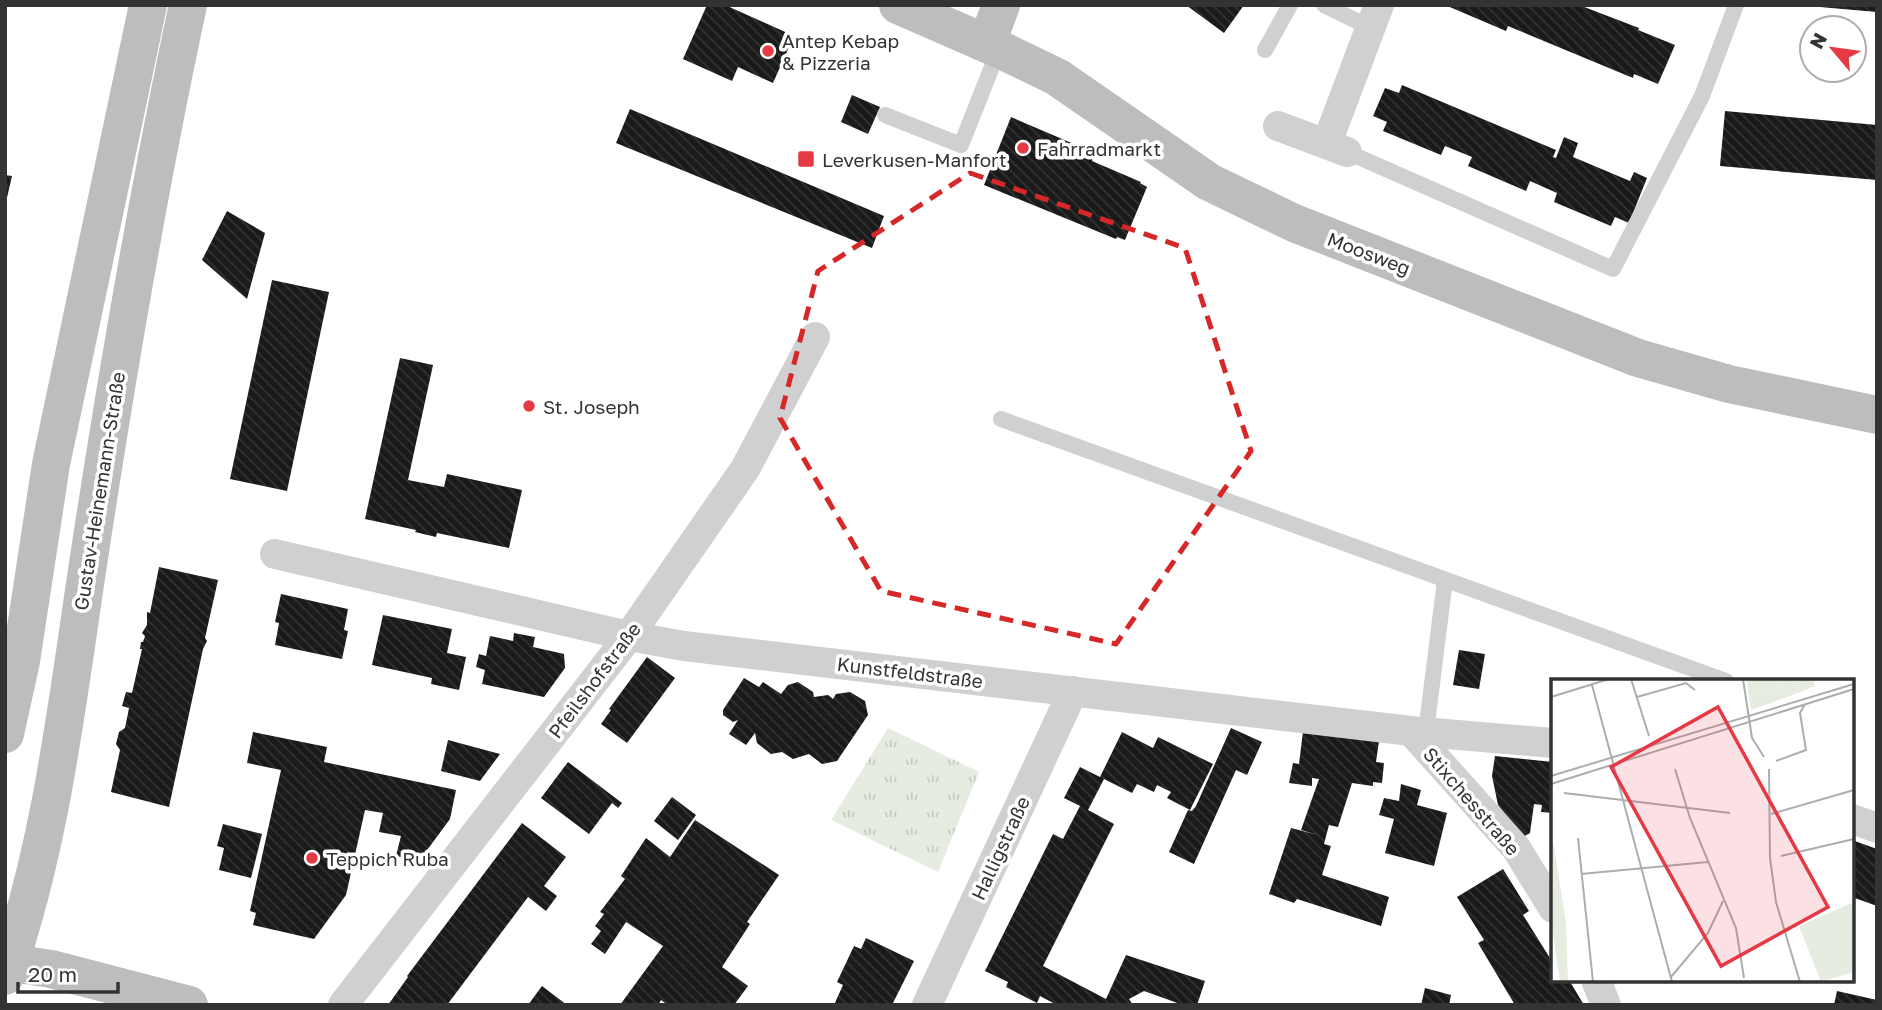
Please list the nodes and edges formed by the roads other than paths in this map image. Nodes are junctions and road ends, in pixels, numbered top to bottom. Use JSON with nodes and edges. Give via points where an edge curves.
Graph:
{"nodes":[{"id":1,"x":148,"y":5,"type":"edge"},
{"id":2,"x":188,"y":5,"type":"edge"},
{"id":3,"x":898,"y":5,"type":"edge"},
{"id":4,"x":1001,"y":5,"type":"edge"},
{"id":5,"x":1290,"y":5,"type":"edge"},
{"id":6,"x":1324,"y":5,"type":"edge"},
{"id":7,"x":1736,"y":5,"type":"edge"},
{"id":8,"x":1375,"y":17,"type":"edge"},
{"id":9,"x":993,"y":46,"type":"junction"},
{"id":10,"x":1265,"y":50,"type":"dead end"},
{"id":11,"x":885,"y":115,"type":"dead end"},
{"id":12,"x":1278,"y":126,"type":"dead end"},
{"id":13,"x":1337,"y":147,"type":"junction"},
{"id":14,"x":815,"y":337,"type":"dead end"},
{"id":15,"x":1877,"y":415,"type":"edge"},
{"id":16,"x":1001,"y":419,"type":"dead end"},
{"id":17,"x":275,"y":554,"type":"dead end"},
{"id":18,"x":1446,"y":580,"type":"junction"},
{"id":19,"x":629,"y":636,"type":"junction"},
{"id":20,"x":1720,"y":679,"type":"edge"},
{"id":21,"x":1073,"y":691,"type":"junction"},
{"id":22,"x":1418,"y":732,"type":"junction"},
{"id":23,"x":5,"y":734,"type":"edge"},
{"id":24,"x":1551,"y":743,"type":"edge"},
{"id":25,"x":1854,"y":820,"type":"edge"},
{"id":26,"x":1877,"y":828,"type":"edge"},
{"id":27,"x":1551,"y":905,"type":"edge"},
{"id":28,"x":7,"y":967,"type":"edge"},
{"id":29,"x":1597,"y":982,"type":"edge"},
{"id":30,"x":189,"y":1005,"type":"edge"},
{"id":31,"x":344,"y":1005,"type":"edge"},
{"id":32,"x":927,"y":1005,"type":"edge"},
{"id":33,"x":1606,"y":1005,"type":"edge"}],
"edges":[{"from":1,"to":23,"type":"main road","via":[[51,464],[21,661]]},
{"from":2,"to":28,"type":"main road","name":"Gustav-Heinemann-Straße","via":[[114,391],[58,764],[27,906]]},
{"from":3,"to":9,"type":"main road","name":"Moosweg"},
{"from":4,"to":9,"type":"main road"},
{"from":5,"to":10,"type":"lane"},
{"from":6,"to":8,"type":"lane"},
{"from":7,"to":13,"type":"lane","via":[[1702,96],[1613,270]]},
{"from":8,"to":13,"type":"street"},
{"from":9,"to":11,"type":"lane","via":[[961,145]]},
{"from":9,"to":15,"type":"main road","name":"Moosweg","via":[[1057,77],[1209,182],[1294,223],[1638,358],[1729,384]]},
{"from":12,"to":13,"type":"street"},
{"from":14,"to":19,"type":"street","name":"Pfeilshofstraße","via":[[745,469]]},
{"from":16,"to":18,"type":"lane"},
{"from":17,"to":19,"type":"street","name":"Kunstfeldstraße"},
{"from":18,"to":20,"type":"lane"},
{"from":18,"to":22,"type":"lane"},
{"from":19,"to":21,"type":"street","name":"Kunstfeldstraße"},
{"from":19,"to":31,"type":"street","name":"Pfeilshofstraße"},
{"from":21,"to":22,"type":"street","name":"Kunstfeldstraße"},
{"from":21,"to":32,"type":"street","name":"Halligstraße"},
{"from":22,"to":24,"type":"street","name":"Kunstfeldstraße"},
{"from":22,"to":27,"type":"street","name":"Stixchesstraße","via":[[1516,848]]},
{"from":25,"to":26,"type":"street"},
{"from":28,"to":30,"type":"main road","via":[[51,969]]},
{"from":29,"to":33,"type":"street"}]}
